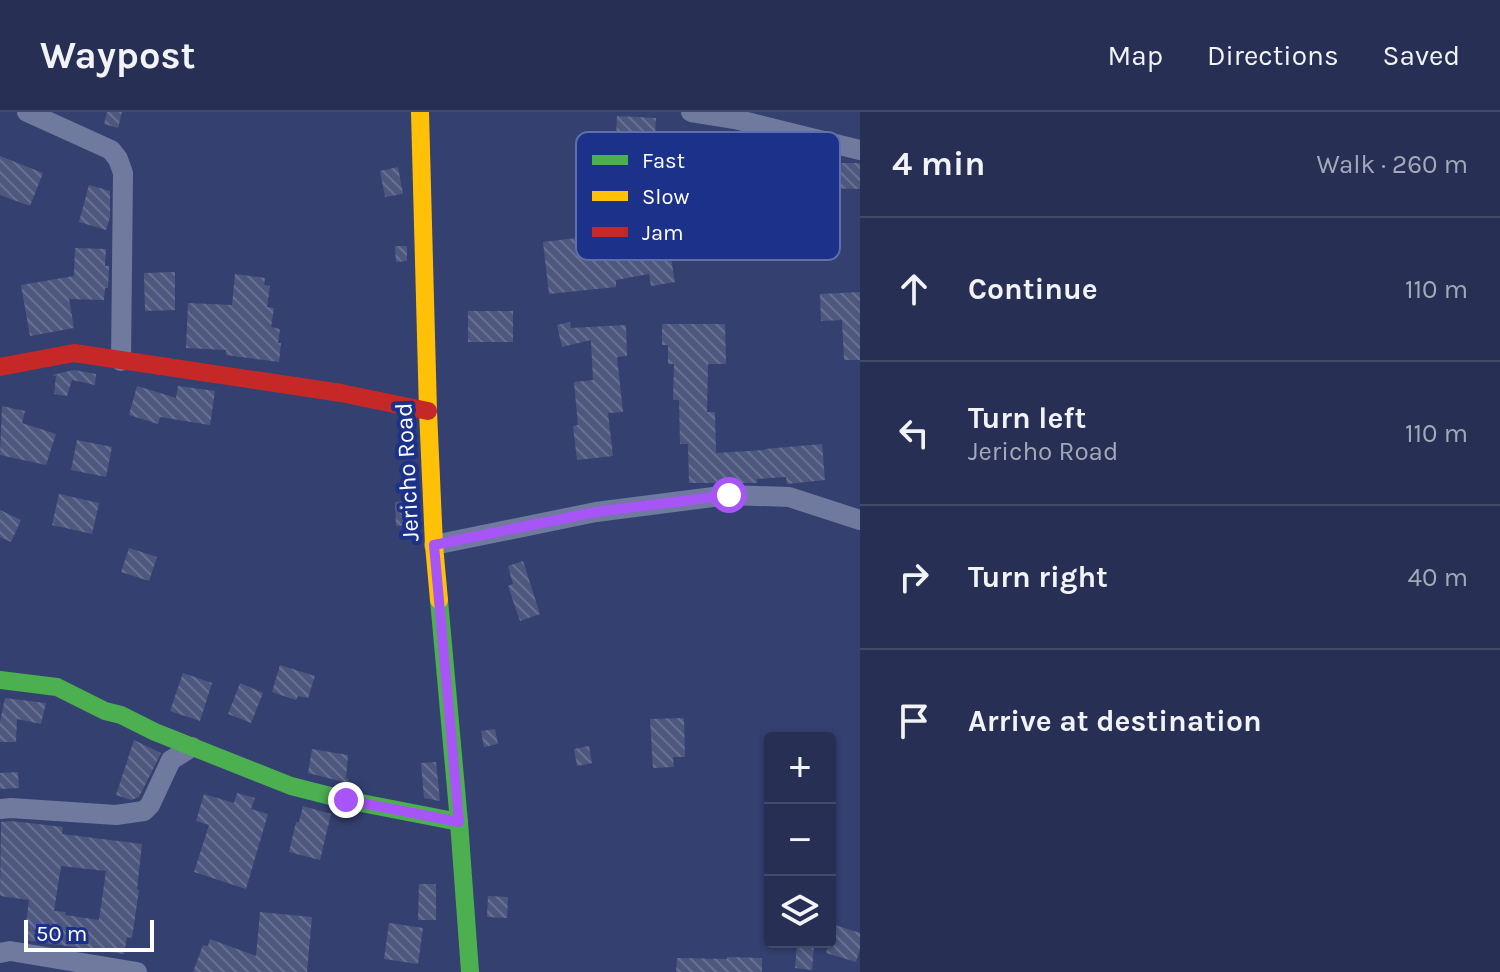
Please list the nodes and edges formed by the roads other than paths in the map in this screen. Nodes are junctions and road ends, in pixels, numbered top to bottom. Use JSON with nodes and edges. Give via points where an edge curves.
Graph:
{"nodes":[{"id":1,"x":27,"y":112,"type":"edge"},
{"id":2,"x":420,"y":112,"type":"edge"},
{"id":3,"x":691,"y":112,"type":"edge"},
{"id":4,"x":787,"y":132,"type":"edge"},
{"id":5,"x":840,"y":145,"type":"edge"},
{"id":6,"x":860,"y":150,"type":"edge"},
{"id":7,"x":121,"y":361,"type":"junction"},
{"id":8,"x":0,"y":367,"type":"edge"},
{"id":9,"x":428,"y":411,"type":"junction"},
{"id":10,"x":860,"y":520,"type":"edge"},
{"id":11,"x":434,"y":545,"type":"junction"},
{"id":12,"x":0,"y":680,"type":"edge"},
{"id":13,"x":192,"y":747,"type":"junction"},
{"id":14,"x":0,"y":809,"type":"edge"},
{"id":15,"x":459,"y":822,"type":"junction"},
{"id":16,"x":0,"y":953,"type":"edge"},
{"id":17,"x":137,"y":972,"type":"edge"},
{"id":18,"x":470,"y":972,"type":"edge"}],
"edges":[{"from":1,"to":7,"type":"street","via":[[111,150],[118,159],[123,173]]},
{"from":2,"to":9,"type":"street","name":"Jericho Road"},
{"from":3,"to":4,"type":"street"},
{"from":5,"to":6,"type":"street"},
{"from":7,"to":8,"type":"street","via":[[74,353]]},
{"from":7,"to":9,"type":"street"},
{"from":9,"to":11,"type":"street","name":"Jericho Road"},
{"from":10,"to":11,"type":"street","via":[[789,497],[729,495],[596,512]]},
{"from":11,"to":15,"type":"street","name":"Jericho Road"},
{"from":12,"to":13,"type":"street","via":[[57,687]]},
{"from":13,"to":14,"type":"street","via":[[171,760],[144,811],[116,815]]},
{"from":13,"to":15,"type":"street","via":[[291,786]]},
{"from":15,"to":18,"type":"street","name":"Jericho Road"},
{"from":16,"to":17,"type":"street"}]}
